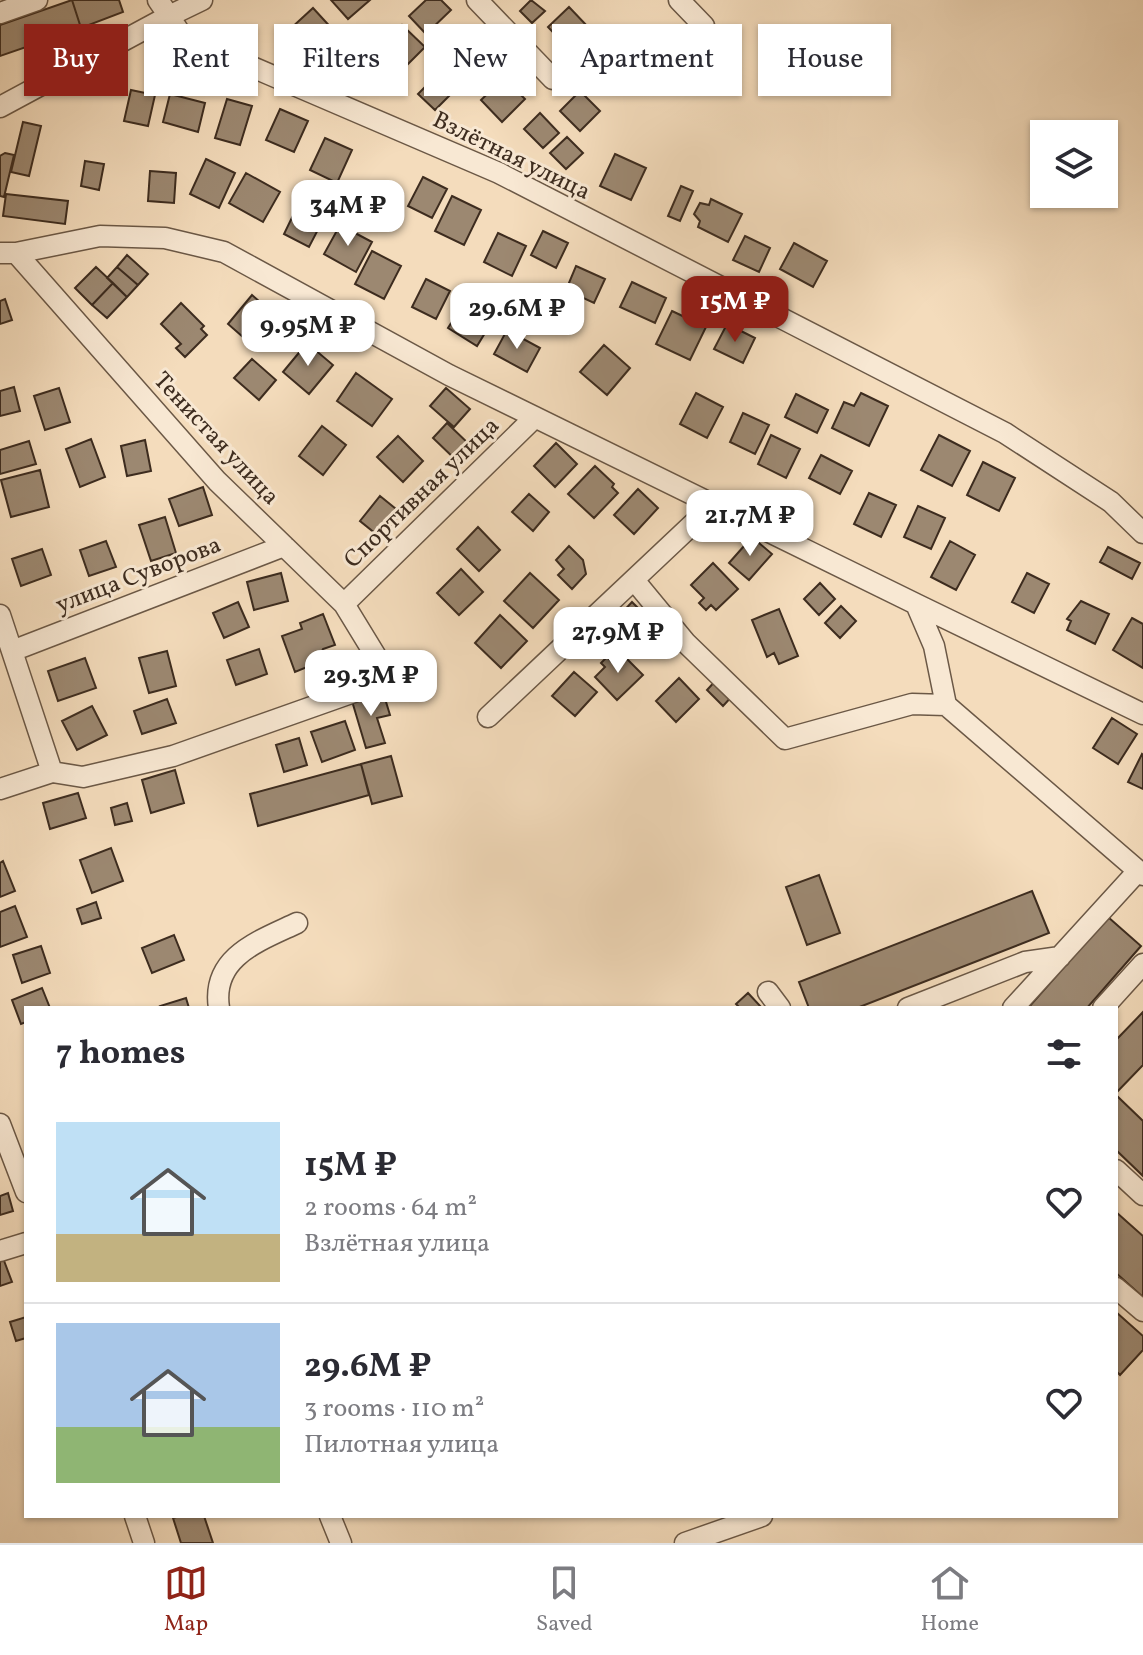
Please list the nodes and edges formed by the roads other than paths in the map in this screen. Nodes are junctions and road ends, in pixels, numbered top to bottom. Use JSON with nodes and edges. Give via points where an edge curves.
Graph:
{"nodes":[{"id":1,"x":37,"y":0,"type":"edge"},
{"id":2,"x":202,"y":0,"type":"edge"},
{"id":3,"x":477,"y":0,"type":"edge"},
{"id":4,"x":679,"y":0,"type":"edge"},
{"id":5,"x":164,"y":8,"type":"edge"},
{"id":6,"x":0,"y":13,"type":"edge"},
{"id":7,"x":702,"y":24,"type":"edge"},
{"id":8,"x":552,"y":78,"type":"edge"},
{"id":9,"x":0,"y":107,"type":"edge"},
{"id":10,"x":8,"y":253,"type":"edge"},
{"id":11,"x":535,"y":417,"type":"junction"},
{"id":12,"x":713,"y":505,"type":"junction"},
{"id":13,"x":1143,"y":533,"type":"edge"},
{"id":14,"x":284,"y":546,"type":"junction"},
{"id":15,"x":634,"y":580,"type":"junction"},
{"id":16,"x":344,"y":604,"type":"junction"},
{"id":17,"x":916,"y":604,"type":"junction"},
{"id":18,"x":0,"y":615,"type":"edge"},
{"id":19,"x":12,"y":651,"type":"junction"},
{"id":20,"x":946,"y":705,"type":"junction"},
{"id":21,"x":1143,"y":714,"type":"edge"},
{"id":22,"x":488,"y":717,"type":"dead end"},
{"id":23,"x":52,"y":772,"type":"junction"},
{"id":24,"x":0,"y":789,"type":"edge"},
{"id":25,"x":1141,"y":873,"type":"edge"},
{"id":26,"x":297,"y":923,"type":"dead end"},
{"id":27,"x":1060,"y":957,"type":"junction"},
{"id":28,"x":1143,"y":964,"type":"edge"},
{"id":29,"x":219,"y":1006,"type":"edge"},
{"id":30,"x":913,"y":1006,"type":"edge"},
{"id":31,"x":1015,"y":1006,"type":"edge"},
{"id":32,"x":1105,"y":1006,"type":"edge"},
{"id":33,"x":0,"y":1124,"type":"edge"},
{"id":34,"x":1118,"y":1172,"type":"edge"},
{"id":35,"x":24,"y":1187,"type":"edge"},
{"id":36,"x":1143,"y":1195,"type":"edge"},
{"id":37,"x":24,"y":1244,"type":"edge"},
{"id":38,"x":0,"y":1251,"type":"edge"},
{"id":39,"x":1118,"y":1290,"type":"edge"},
{"id":40,"x":1143,"y":1311,"type":"edge"},
{"id":41,"x":136,"y":1518,"type":"edge"},
{"id":42,"x":331,"y":1518,"type":"edge"},
{"id":43,"x":756,"y":1518,"type":"edge"},
{"id":44,"x":144,"y":1543,"type":"edge"},
{"id":45,"x":341,"y":1543,"type":"edge"},
{"id":46,"x":685,"y":1543,"type":"edge"}],
"edges":[{"from":1,"to":6,"type":"street"},
{"from":2,"to":5,"type":"street"},
{"from":3,"to":8,"type":"street"},
{"from":4,"to":7,"type":"street"},
{"from":5,"to":9,"type":"street"},
{"from":5,"to":13,"type":"street","name":"Взлётная улица","via":[[180,33],[201,45],[499,173],[1005,433],[1111,502]]},
{"from":10,"to":11,"type":"street","via":[[100,236],[165,238],[224,252]]},
{"from":10,"to":14,"type":"street","name":"Тенистая улица","via":[[217,481]]},
{"from":11,"to":12,"type":"street"},
{"from":11,"to":16,"type":"street","name":"Спортивная улица"},
{"from":12,"to":15,"type":"street"},
{"from":12,"to":17,"type":"street"},
{"from":14,"to":16,"type":"street","name":"Тенистая улица"},
{"from":14,"to":19,"type":"street","name":"улица Суворова"},
{"from":15,"to":20,"type":"street","via":[[686,643],[785,739],[912,704]]},
{"from":15,"to":22,"type":"street"},
{"from":16,"to":23,"type":"street","name":"Тенистая улица","via":[[377,658],[354,692],[189,751],[83,777]]},
{"from":17,"to":20,"type":"street","via":[[934,646]]},
{"from":17,"to":21,"type":"street"},
{"from":18,"to":19,"type":"street"},
{"from":19,"to":23,"type":"street"},
{"from":20,"to":25,"type":"street"},
{"from":23,"to":24,"type":"street"},
{"from":25,"to":27,"type":"street"},
{"from":26,"to":29,"type":"street","via":[[233,958],[221,975]]},
{"from":27,"to":30,"type":"street","via":[[1025,962]]},
{"from":27,"to":31,"type":"street"},
{"from":28,"to":32,"type":"street"},
{"from":33,"to":35,"type":"street"},
{"from":34,"to":36,"type":"street"},
{"from":37,"to":38,"type":"street"},
{"from":39,"to":40,"type":"street"},
{"from":41,"to":44,"type":"street"},
{"from":42,"to":45,"type":"street"},
{"from":43,"to":46,"type":"street"}]}
